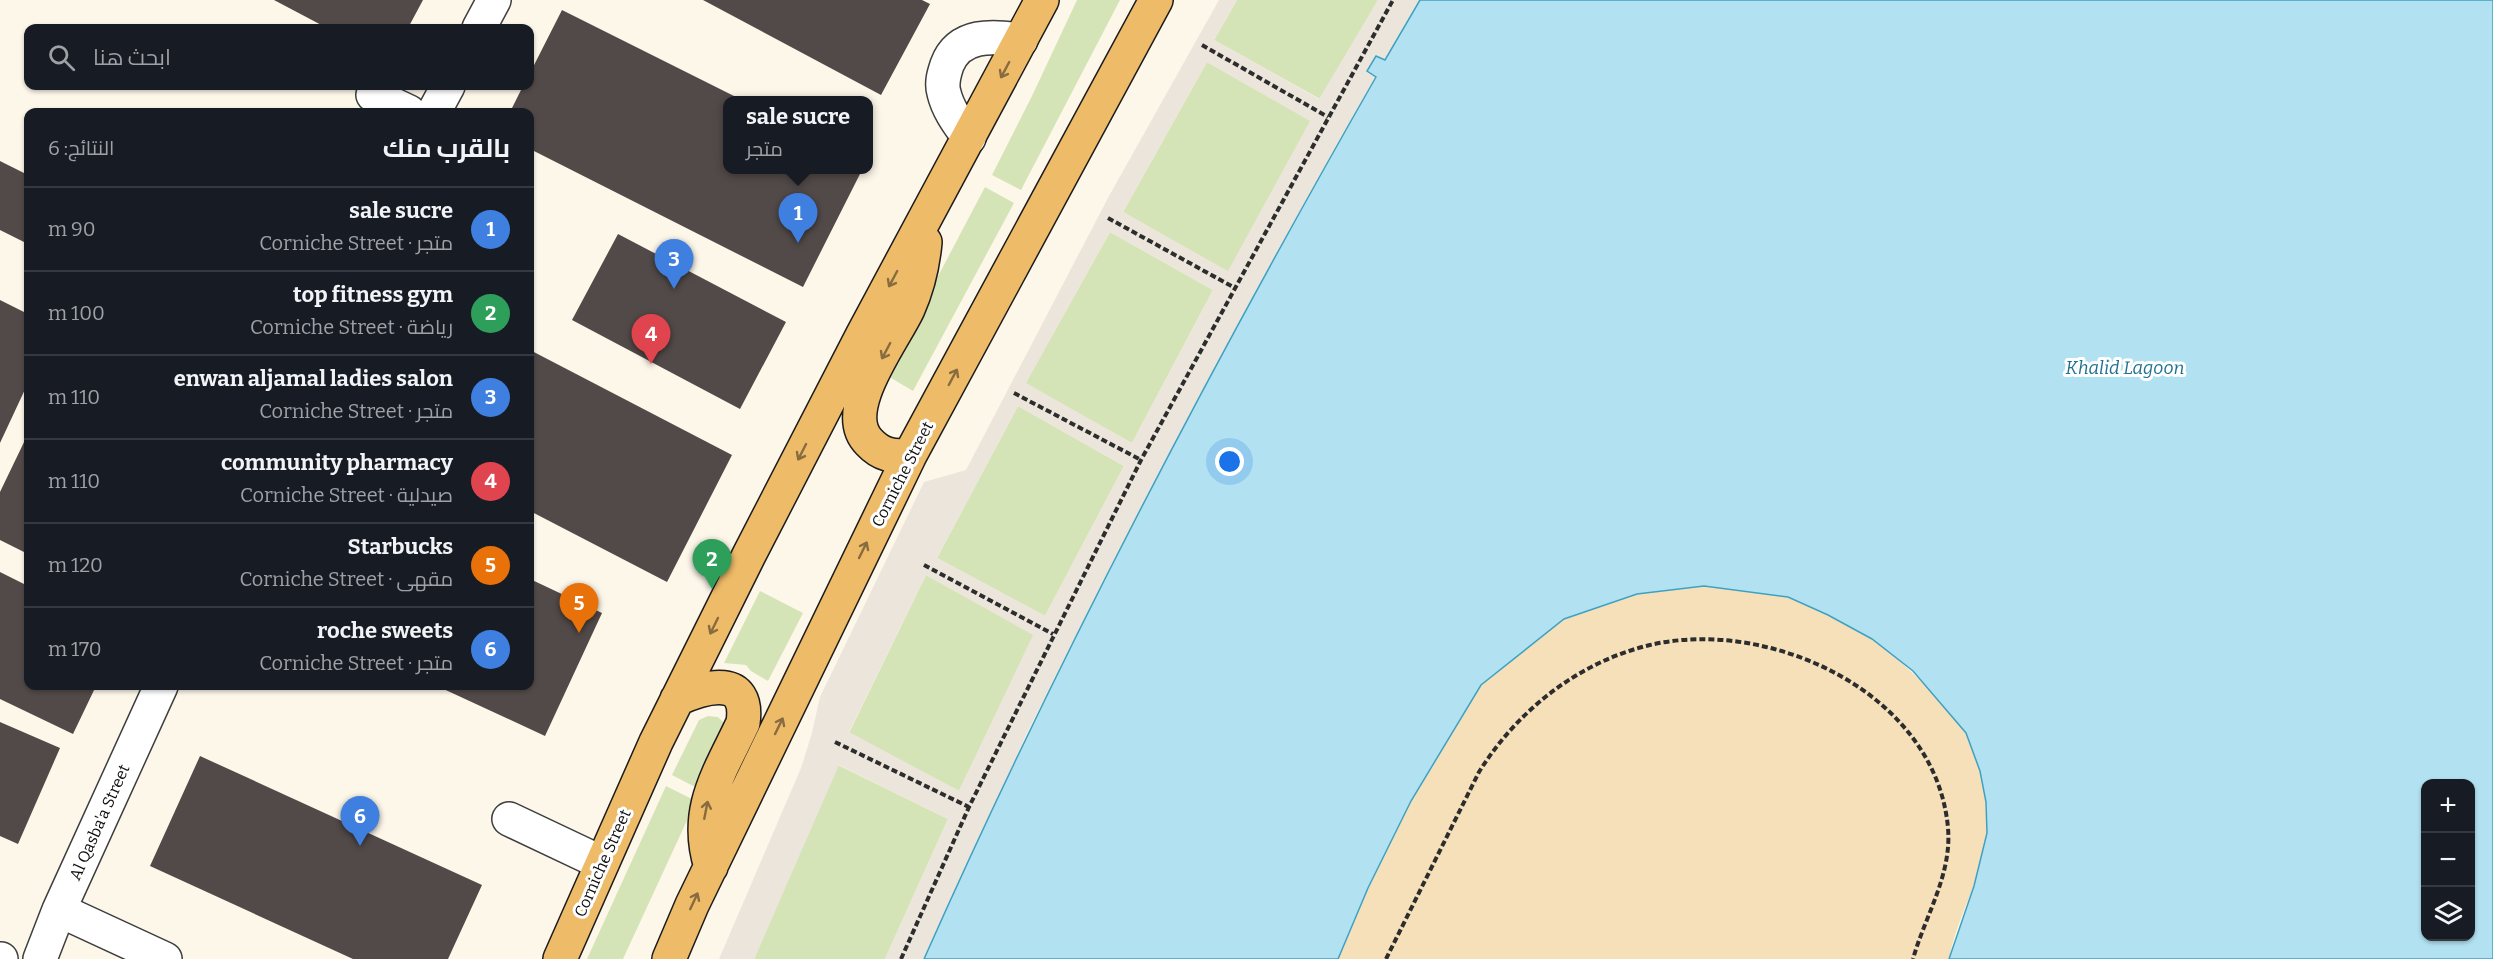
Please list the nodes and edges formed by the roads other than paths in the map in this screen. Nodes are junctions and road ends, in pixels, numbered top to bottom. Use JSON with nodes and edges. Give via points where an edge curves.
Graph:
{"nodes":[{"id":1,"x":494,"y":0,"type":"edge"},
{"id":2,"x":1042,"y":0,"type":"edge"},
{"id":3,"x":1156,"y":0,"type":"edge"},
{"id":4,"x":481,"y":24,"type":"edge"},
{"id":5,"x":1021,"y":40,"type":"junction"},
{"id":6,"x":446,"y":90,"type":"edge"},
{"id":7,"x":373,"y":95,"type":"dead end"},
{"id":8,"x":401,"y":108,"type":"edge"},
{"id":9,"x":436,"y":108,"type":"edge"},
{"id":10,"x":969,"y":138,"type":"junction"},
{"id":11,"x":927,"y":216,"type":"junction"},
{"id":12,"x":910,"y":455,"type":"junction"},
{"id":13,"x":159,"y":690,"type":"edge"},
{"id":14,"x":677,"y":699,"type":"junction"},
{"id":15,"x":509,"y":819,"type":"dead end"},
{"id":16,"x":602,"y":862,"type":"junction"},
{"id":17,"x":711,"y":867,"type":"junction"},
{"id":18,"x":59,"y":910,"type":"junction"},
{"id":19,"x":670,"y":958,"type":"edge"},
{"id":20,"x":40,"y":959,"type":"edge"},
{"id":21,"x":165,"y":959,"type":"edge"},
{"id":22,"x":560,"y":959,"type":"edge"}],
"edges":[{"from":1,"to":4,"type":"street"},
{"from":2,"to":5,"type":"main road","name":"Corniche Street"},
{"from":12,"to":3,"type":"main road","name":"Corniche Street","one_way":true},
{"from":5,"to":10,"type":"main road","name":"Corniche Street","one_way":true},
{"from":5,"to":10,"type":"street","via":[[971,40],[949,60],[942,89]]},
{"from":6,"to":9,"type":"street"},
{"from":7,"to":8,"type":"street"},
{"from":10,"to":11,"type":"main road","name":"Corniche Street"},
{"from":11,"to":12,"type":"main road","one_way":true,"via":[[925,246],[909,306],[865,388],[858,414],[865,439],[874,448],[885,454]]},
{"from":11,"to":14,"type":"main road","name":"Corniche Street","one_way":true},
{"from":17,"to":12,"type":"main road","name":"Corniche Street","one_way":true},
{"from":13,"to":18,"type":"street","name":"Al Qasba'a Street"},
{"from":14,"to":16,"type":"main road","name":"Corniche Street"},
{"from":17,"to":14,"type":"main road","one_way":true,"via":[[705,850],[705,814],[745,711],[733,690],[723,687],[698,690]]},
{"from":15,"to":16,"type":"street"},
{"from":16,"to":22,"type":"main road","name":"Corniche Street"},
{"from":19,"to":17,"type":"main road","name":"Corniche Street","one_way":true},
{"from":18,"to":20,"type":"street","name":"Al Qasba'a Street"},
{"from":18,"to":21,"type":"street"}]}
